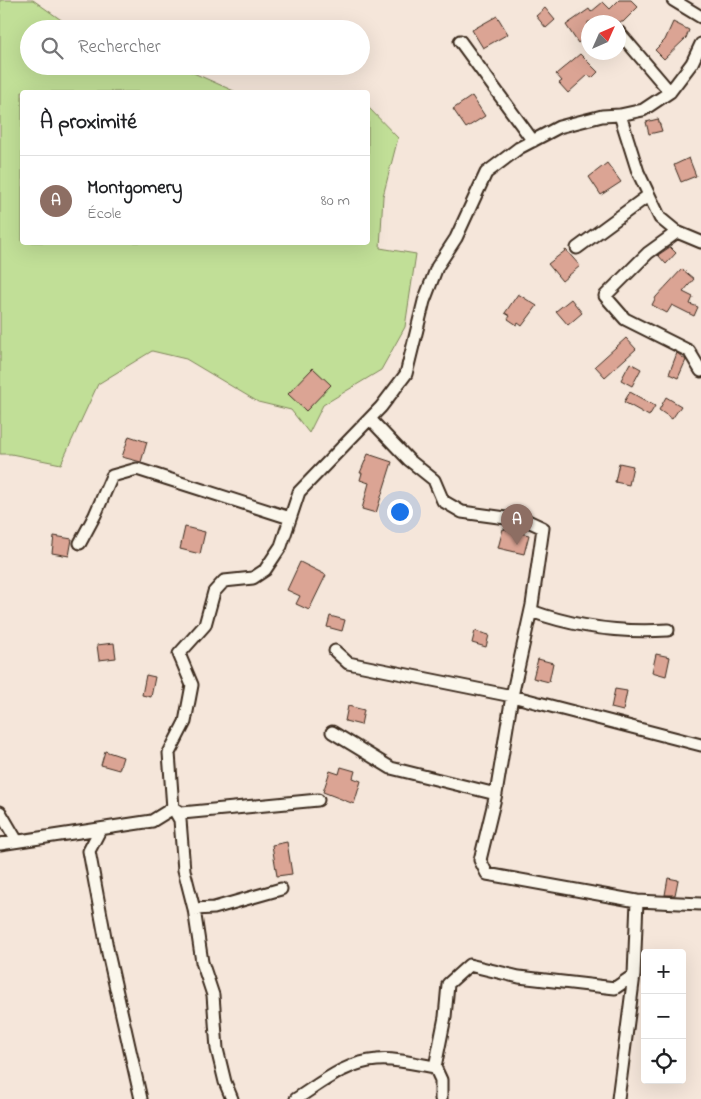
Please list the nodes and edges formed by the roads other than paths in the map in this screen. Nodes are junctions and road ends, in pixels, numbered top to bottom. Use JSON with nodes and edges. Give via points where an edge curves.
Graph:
{"nodes":[{"id":1,"x":673,"y":0,"type":"edge"},
{"id":2,"x":701,"y":17,"type":"edge"},
{"id":3,"x":626,"y":40,"type":"edge"},
{"id":4,"x":460,"y":41,"type":"dead end"},
{"id":5,"x":701,"y":44,"type":"edge"},
{"id":6,"x":670,"y":92,"type":"junction"},
{"id":7,"x":620,"y":115,"type":"junction"},
{"id":8,"x":533,"y":141,"type":"junction"},
{"id":9,"x":649,"y":195,"type":"junction"},
{"id":10,"x":676,"y":232,"type":"junction"},
{"id":11,"x":701,"y":242,"type":"edge"},
{"id":12,"x":577,"y":248,"type":"dead end"},
{"id":13,"x":701,"y":371,"type":"edge"},
{"id":14,"x":370,"y":419,"type":"junction"},
{"id":15,"x":290,"y":518,"type":"junction"},
{"id":16,"x":80,"y":543,"type":"dead end"},
{"id":17,"x":531,"y":611,"type":"junction"},
{"id":18,"x":668,"y":630,"type":"dead end"},
{"id":19,"x":334,"y":651,"type":"dead end"},
{"id":20,"x":512,"y":696,"type":"junction"},
{"id":21,"x":332,"y":732,"type":"dead end"},
{"id":22,"x":701,"y":745,"type":"edge"},
{"id":23,"x":496,"y":794,"type":"junction"},
{"id":24,"x":318,"y":800,"type":"dead end"},
{"id":25,"x":173,"y":808,"type":"junction"},
{"id":26,"x":0,"y":812,"type":"edge"},
{"id":27,"x":100,"y":830,"type":"junction"},
{"id":28,"x":17,"y":841,"type":"junction"},
{"id":29,"x":0,"y":844,"type":"edge"},
{"id":30,"x":281,"y":889,"type":"dead end"},
{"id":31,"x":637,"y":902,"type":"junction"},
{"id":32,"x":701,"y":904,"type":"edge"},
{"id":33,"x":194,"y":909,"type":"junction"},
{"id":34,"x":634,"y":975,"type":"junction"},
{"id":35,"x":435,"y":1067,"type":"junction"},
{"id":36,"x":141,"y":1099,"type":"edge"},
{"id":37,"x":232,"y":1099,"type":"edge"},
{"id":38,"x":296,"y":1099,"type":"edge"},
{"id":39,"x":441,"y":1099,"type":"edge"},
{"id":40,"x":618,"y":1099,"type":"edge"}],
"edges":[{"from":1,"to":2,"type":"street"},
{"from":3,"to":6,"type":"street"},
{"from":4,"to":8,"type":"street"},
{"from":5,"to":6,"type":"street","via":[[692,63]]},
{"from":6,"to":7,"type":"street","via":[[643,110]]},
{"from":7,"to":8,"type":"street","via":[[559,127]]},
{"from":7,"to":9,"type":"street","via":[[638,172]]},
{"from":8,"to":14,"type":"street","via":[[486,173],[424,301],[406,374]]},
{"from":9,"to":10,"type":"street","via":[[660,218]]},
{"from":9,"to":12,"type":"street"},
{"from":10,"to":11,"type":"street"},
{"from":10,"to":13,"type":"street","via":[[648,253],[605,296],[625,319],[689,351]]},
{"from":14,"to":15,"type":"street","via":[[299,492]]},
{"from":14,"to":17,"type":"street","via":[[409,460],[434,480],[443,501],[462,512],[528,521],[543,528]]},
{"from":15,"to":16,"type":"street","via":[[137,469],[112,476]]},
{"from":15,"to":25,"type":"street","via":[[281,546],[265,570],[253,578],[224,581],[214,592],[205,625],[179,654],[192,685],[185,722],[169,753]]},
{"from":17,"to":18,"type":"street","via":[[557,620],[601,628],[642,632]]},
{"from":17,"to":20,"type":"street"},
{"from":19,"to":20,"type":"street","via":[[348,663]]},
{"from":20,"to":22,"type":"street"},
{"from":20,"to":23,"type":"street"},
{"from":21,"to":23,"type":"street","via":[[391,768]]},
{"from":23,"to":31,"type":"street","via":[[480,860],[487,874]]},
{"from":24,"to":25,"type":"street","via":[[182,812]]},
{"from":25,"to":27,"type":"street","via":[[152,821]]},
{"from":25,"to":33,"type":"street","via":[[180,820],[184,870]]},
{"from":26,"to":28,"type":"street"},
{"from":27,"to":28,"type":"street"},
{"from":27,"to":36,"type":"street","via":[[89,851],[108,954]]},
{"from":28,"to":29,"type":"street"},
{"from":30,"to":33,"type":"street","via":[[214,908]]},
{"from":31,"to":32,"type":"street"},
{"from":31,"to":34,"type":"street"},
{"from":33,"to":37,"type":"street","via":[[202,962],[213,995],[217,1049],[224,1082]]},
{"from":34,"to":35,"type":"street","via":[[616,988],[519,977],[469,965],[448,984]]},
{"from":34,"to":40,"type":"street"},
{"from":35,"to":38,"type":"street","via":[[377,1060],[355,1064]]},
{"from":35,"to":39,"type":"street","via":[[441,1080]]}]}
